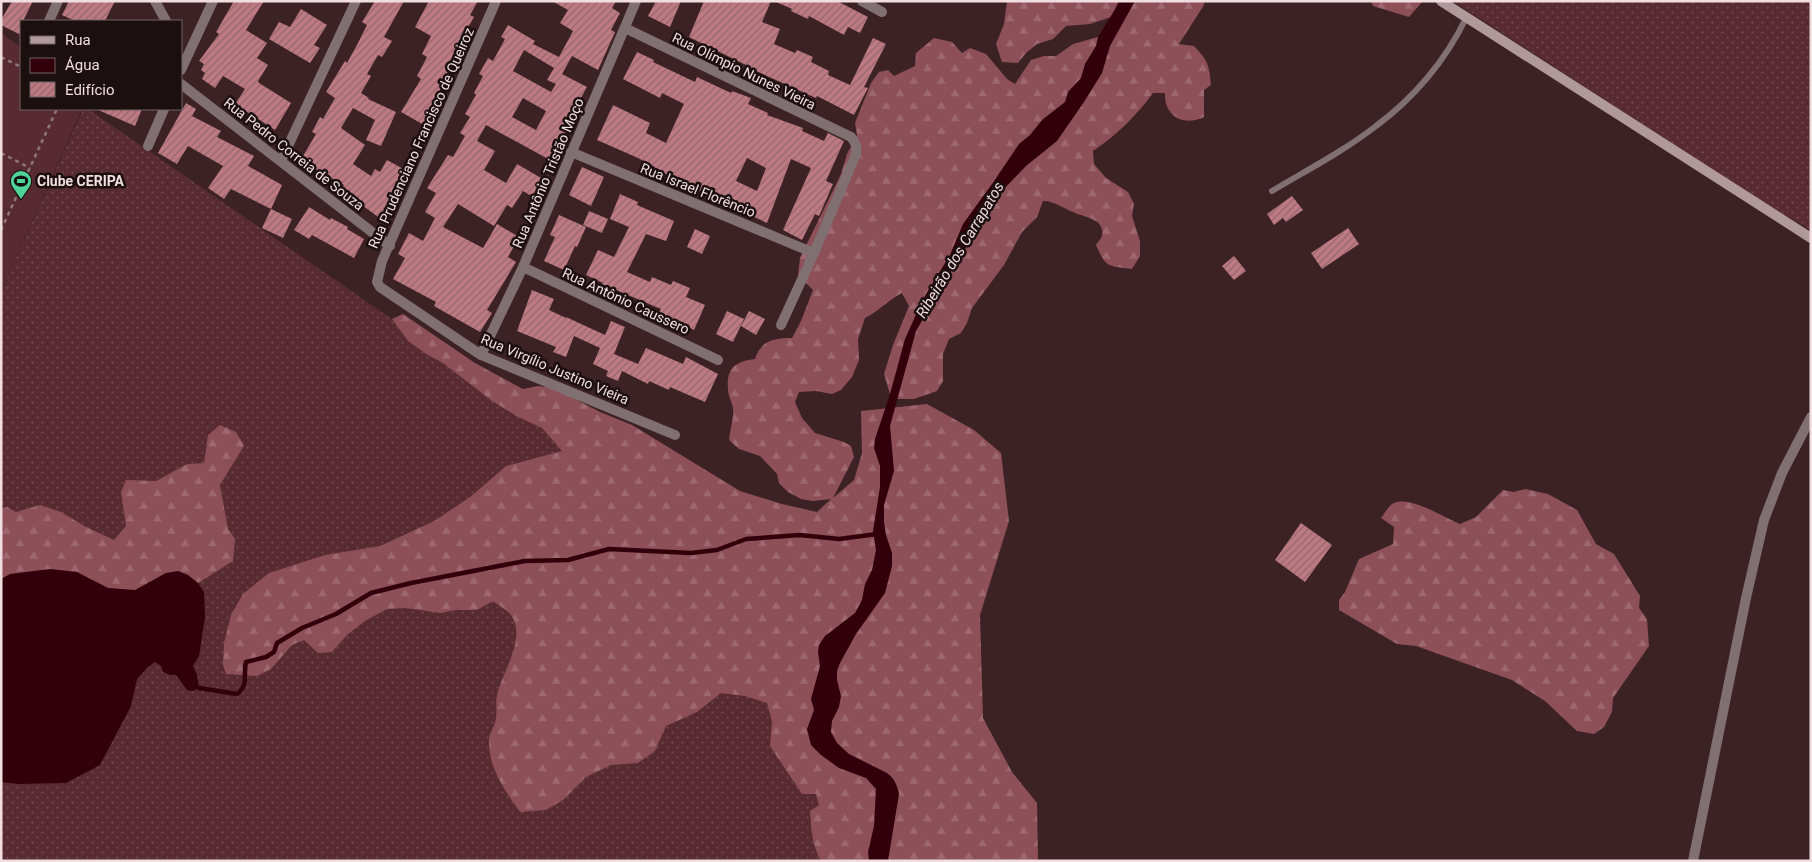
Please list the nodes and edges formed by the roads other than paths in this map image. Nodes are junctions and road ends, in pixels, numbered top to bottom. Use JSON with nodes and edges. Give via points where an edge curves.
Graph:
{"nodes":[{"id":1,"x":58,"y":1,"type":"edge"},
{"id":2,"x":155,"y":1,"type":"edge"},
{"id":3,"x":213,"y":1,"type":"edge"},
{"id":4,"x":356,"y":1,"type":"edge"},
{"id":5,"x":496,"y":1,"type":"edge"},
{"id":6,"x":636,"y":1,"type":"edge"},
{"id":7,"x":862,"y":1,"type":"edge"},
{"id":8,"x":1441,"y":1,"type":"edge"},
{"id":9,"x":882,"y":12,"type":"dead end"},
{"id":10,"x":1466,"y":18,"type":"junction"},
{"id":11,"x":48,"y":20,"type":"edge"},
{"id":12,"x":165,"y":20,"type":"edge"},
{"id":13,"x":625,"y":28,"type":"junction"},
{"id":14,"x":184,"y":55,"type":"edge"},
{"id":15,"x":182,"y":85,"type":"edge"},
{"id":16,"x":164,"y":110,"type":"edge"},
{"id":17,"x":148,"y":146,"type":"dead end"},
{"id":18,"x":571,"y":152,"type":"junction"},
{"id":19,"x":281,"y":161,"type":"junction"},
{"id":20,"x":1272,"y":191,"type":"dead end"},
{"id":21,"x":1811,"y":238,"type":"edge"},
{"id":22,"x":390,"y":246,"type":"junction"},
{"id":23,"x":814,"y":253,"type":"junction"},
{"id":24,"x":523,"y":268,"type":"junction"},
{"id":25,"x":380,"y":287,"type":"joint"},
{"id":26,"x":781,"y":325,"type":"dead end"},
{"id":27,"x":481,"y":355,"type":"junction"},
{"id":28,"x":718,"y":360,"type":"dead end"},
{"id":29,"x":1811,"y":417,"type":"edge"},
{"id":30,"x":675,"y":435,"type":"dead end"},
{"id":31,"x":1693,"y":861,"type":"edge"}],
"edges":[{"from":1,"to":11,"type":"street"},
{"from":2,"to":12,"type":"street"},
{"from":3,"to":14,"type":"street"},
{"from":4,"to":19,"type":"street"},
{"from":5,"to":22,"type":"street","name":"Rua Prudenciano Francisco de Queiroz"},
{"from":6,"to":13,"type":"street","name":"Rua Antônio Tristão Moço"},
{"from":7,"to":9,"type":"street"},
{"from":8,"to":10,"type":"street"},
{"from":10,"to":20,"type":"lane","via":[[1442,59],[1399,107],[1376,127]]},
{"from":10,"to":21,"type":"street"},
{"from":13,"to":18,"type":"street","name":"Rua Antônio Tristão Moço"},
{"from":13,"to":23,"type":"street","name":"Rua Olímpio Nunes Vieira","via":[[855,142],[856,154]]},
{"from":15,"to":19,"type":"street","name":"Rua Pedro Correia de Souza"},
{"from":16,"to":17,"type":"street"},
{"from":18,"to":23,"type":"street","name":"Rua Israel Florêncio"},
{"from":18,"to":24,"type":"street","name":"Rua Antônio Tristão Moço"},
{"from":19,"to":22,"type":"street","name":"Rua Pedro Correia de Souza"},
{"from":22,"to":25,"type":"street","name":"Rua Prudenciano Francisco de Queiroz","via":[[379,268],[377,282]]},
{"from":23,"to":26,"type":"street"},
{"from":24,"to":27,"type":"street","name":"Rua Antônio Tristão Moço"},
{"from":24,"to":28,"type":"street","name":"Rua Antônio Caussero"},
{"from":25,"to":27,"type":"street","name":"Rua Virgílio Justino Vieira"},
{"from":27,"to":30,"type":"street","name":"Rua Virgílio Justino Vieira"},
{"from":29,"to":31,"type":"street","via":[[1782,473],[1764,520]]}]}
